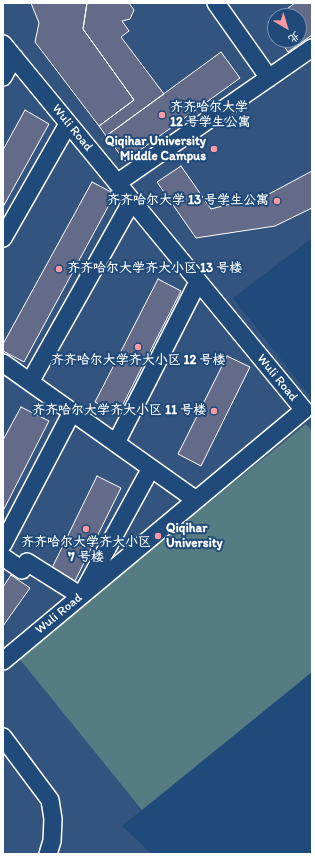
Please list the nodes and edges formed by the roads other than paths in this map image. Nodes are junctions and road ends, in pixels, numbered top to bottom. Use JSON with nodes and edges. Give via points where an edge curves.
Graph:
{"nodes":[{"id":1,"x":216,"y":3,"type":"edge"},
{"id":2,"x":3,"y":44,"type":"edge"},
{"id":3,"x":312,"y":48,"type":"edge"},
{"id":4,"x":14,"y":57,"type":"junction"},
{"id":5,"x":3,"y":77,"type":"edge"},
{"id":6,"x":268,"y":78,"type":"junction"},
{"id":7,"x":68,"y":124,"type":"junction"},
{"id":8,"x":117,"y":183,"type":"junction"},
{"id":9,"x":132,"y":201,"type":"junction"},
{"id":10,"x":3,"y":238,"type":"edge"},
{"id":11,"x":198,"y":282,"type":"junction"},
{"id":12,"x":3,"y":363,"type":"edge"},
{"id":13,"x":30,"y":382,"type":"junction"},
{"id":14,"x":72,"y":412,"type":"junction"},
{"id":15,"x":116,"y":443,"type":"junction"},
{"id":16,"x":151,"y":468,"type":"junction"},
{"id":17,"x":196,"y":500,"type":"junction"},
{"id":18,"x":3,"y":544,"type":"edge"},
{"id":19,"x":3,"y":557,"type":"edge"},
{"id":20,"x":81,"y":596,"type":"junction"},
{"id":21,"x":3,"y":661,"type":"edge"},
{"id":22,"x":3,"y":737,"type":"edge"},
{"id":23,"x":48,"y":854,"type":"edge"}],
"edges":[{"from":1,"to":6,"type":"street"},
{"from":2,"to":4,"type":"street","name":"Wuli Road"},
{"from":3,"to":6,"type":"street"},
{"from":4,"to":5,"type":"street"},
{"from":4,"to":7,"type":"street","name":"Wuli Road"},
{"from":6,"to":8,"type":"street"},
{"from":7,"to":8,"type":"street","name":"Wuli Road"},
{"from":7,"to":10,"type":"street"},
{"from":8,"to":9,"type":"street","name":"Wuli Road"},
{"from":9,"to":11,"type":"street","name":"Wuli Road"},
{"from":9,"to":13,"type":"street"},
{"from":11,"to":15,"type":"street"},
{"from":11,"to":17,"type":"street","name":"Wuli Road","via":[[304,410]]},
{"from":12,"to":13,"type":"street"},
{"from":13,"to":14,"type":"street"},
{"from":14,"to":15,"type":"street"},
{"from":14,"to":18,"type":"street"},
{"from":15,"to":16,"type":"street"},
{"from":16,"to":17,"type":"street"},
{"from":16,"to":20,"type":"street"},
{"from":17,"to":20,"type":"street","name":"Wuli Road"},
{"from":19,"to":20,"type":"street","via":[[22,570],[27,562]]},
{"from":20,"to":21,"type":"street","name":"Wuli Road"},
{"from":22,"to":23,"type":"street","via":[[50,800],[53,819],[52,841]]}]}
